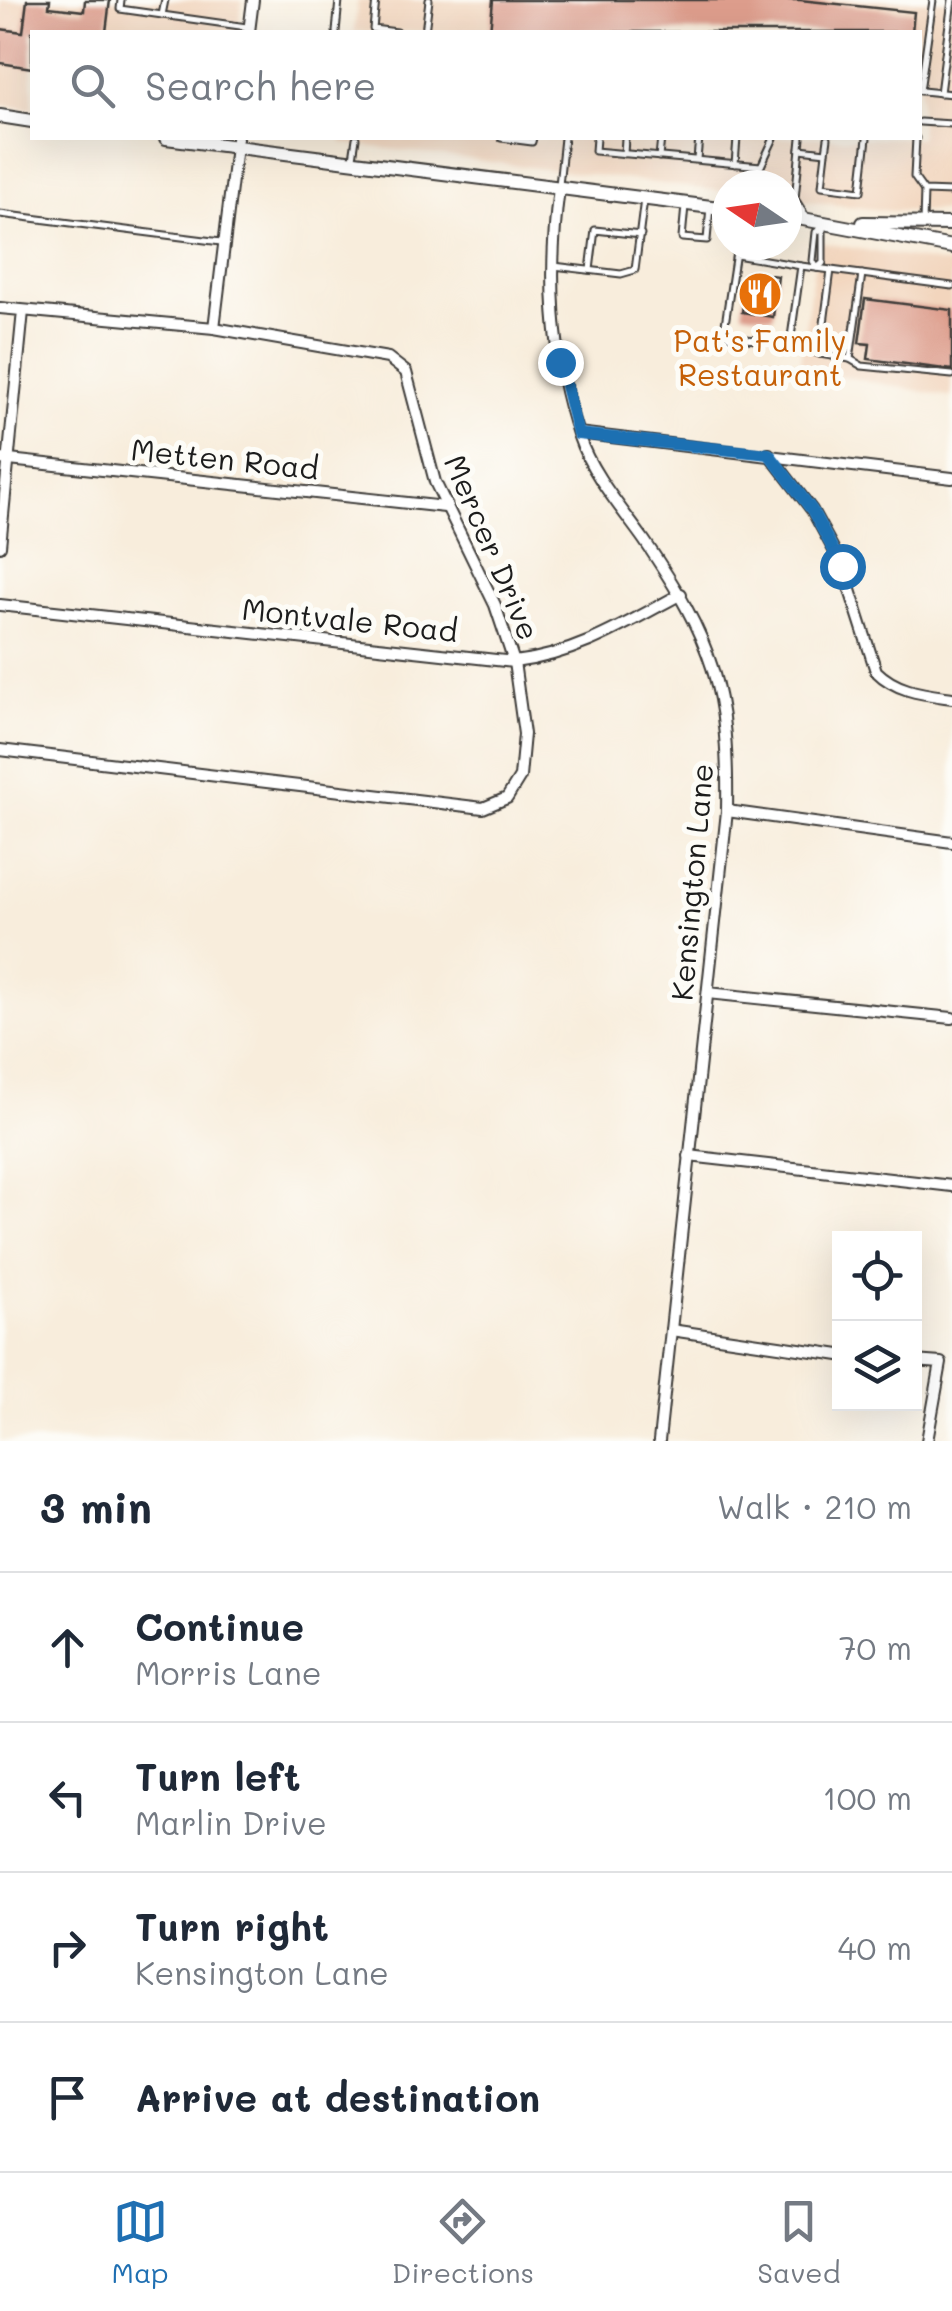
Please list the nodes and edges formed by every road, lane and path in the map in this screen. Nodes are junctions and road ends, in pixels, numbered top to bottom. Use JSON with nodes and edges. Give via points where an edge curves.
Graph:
{"nodes":[{"id":1,"x":121,"y":0,"type":"edge"},
{"id":2,"x":164,"y":0,"type":"edge"},
{"id":3,"x":253,"y":0,"type":"edge"},
{"id":4,"x":339,"y":0,"type":"edge"},
{"id":5,"x":376,"y":0,"type":"edge"},
{"id":6,"x":429,"y":0,"type":"edge"},
{"id":7,"x":933,"y":0,"type":"edge"},
{"id":8,"x":952,"y":0,"type":"edge"},
{"id":9,"x":162,"y":15,"type":"junction"},
{"id":10,"x":249,"y":30,"type":"edge"},
{"id":11,"x":336,"y":30,"type":"edge"},
{"id":12,"x":372,"y":30,"type":"edge"},
{"id":13,"x":425,"y":30,"type":"edge"},
{"id":14,"x":922,"y":83,"type":"edge"},
{"id":15,"x":922,"y":91,"type":"edge"},
{"id":16,"x":940,"y":92,"type":"junction"},
{"id":17,"x":952,"y":94,"type":"edge"},
{"id":18,"x":0,"y":116,"type":"edge"},
{"id":19,"x":30,"y":120,"type":"edge"},
{"id":20,"x":922,"y":122,"type":"edge"},
{"id":21,"x":952,"y":124,"type":"edge"},
{"id":22,"x":201,"y":140,"type":"edge"},
{"id":23,"x":356,"y":140,"type":"edge"},
{"id":24,"x":564,"y":140,"type":"edge"},
{"id":25,"x":596,"y":140,"type":"edge"},
{"id":26,"x":625,"y":140,"type":"edge"},
{"id":27,"x":661,"y":140,"type":"edge"},
{"id":28,"x":699,"y":140,"type":"edge"},
{"id":29,"x":738,"y":140,"type":"edge"},
{"id":30,"x":773,"y":140,"type":"edge"},
{"id":31,"x":802,"y":140,"type":"edge"},
{"id":32,"x":828,"y":140,"type":"edge"},
{"id":33,"x":868,"y":140,"type":"edge"},
{"id":34,"x":916,"y":140,"type":"edge"},
{"id":35,"x":236,"y":142,"type":"edge"},
{"id":36,"x":800,"y":149,"type":"junction"},
{"id":37,"x":826,"y":152,"type":"junction"},
{"id":38,"x":624,"y":154,"type":"junction"},
{"id":39,"x":659,"y":157,"type":"junction"},
{"id":40,"x":696,"y":160,"type":"junction"},
{"id":41,"x":352,"y":161,"type":"junction"},
{"id":42,"x":734,"y":164,"type":"junction"},
{"id":43,"x":559,"y":188,"type":"junction"},
{"id":44,"x":924,"y":191,"type":"junction"},
{"id":45,"x":952,"y":192,"type":"edge"},
{"id":46,"x":644,"y":198,"type":"junction"},
{"id":47,"x":686,"y":204,"type":"junction"},
{"id":48,"x":710,"y":206,"type":"joint"},
{"id":49,"x":0,"y":214,"type":"edge"},
{"id":50,"x":802,"y":218,"type":"edge"},
{"id":51,"x":806,"y":218,"type":"junction"},
{"id":52,"x":827,"y":224,"type":"junction"},
{"id":53,"x":923,"y":224,"type":"junction"},
{"id":54,"x":952,"y":224,"type":"edge"},
{"id":55,"x":640,"y":235,"type":"junction"},
{"id":56,"x":224,"y":243,"type":"junction"},
{"id":57,"x":952,"y":247,"type":"edge"},
{"id":58,"x":735,"y":260,"type":"edge"},
{"id":59,"x":765,"y":260,"type":"edge"},
{"id":60,"x":551,"y":266,"type":"junction"},
{"id":61,"x":800,"y":266,"type":"junction"},
{"id":62,"x":817,"y":268,"type":"junction"},
{"id":63,"x":590,"y":270,"type":"junction"},
{"id":64,"x":831,"y":270,"type":"junction"},
{"id":65,"x":862,"y":274,"type":"junction"},
{"id":66,"x":952,"y":286,"type":"edge"},
{"id":67,"x":0,"y":308,"type":"edge"},
{"id":68,"x":23,"y":311,"type":"junction"},
{"id":69,"x":214,"y":328,"type":"junction"},
{"id":70,"x":790,"y":344,"type":"junction"},
{"id":71,"x":820,"y":354,"type":"junction"},
{"id":72,"x":850,"y":359,"type":"junction"},
{"id":73,"x":952,"y":375,"type":"edge"},
{"id":74,"x":578,"y":434,"type":"junction"},
{"id":75,"x":769,"y":454,"type":"junction"},
{"id":76,"x":4,"y":460,"type":"edge"},
{"id":77,"x":952,"y":478,"type":"edge"},
{"id":78,"x":445,"y":506,"type":"junction"},
{"id":79,"x":0,"y":546,"type":"edge"},
{"id":80,"x":681,"y":594,"type":"junction"},
{"id":81,"x":0,"y":605,"type":"edge"},
{"id":82,"x":514,"y":662,"type":"junction"},
{"id":83,"x":952,"y":698,"type":"edge"},
{"id":84,"x":0,"y":750,"type":"edge"},
{"id":85,"x":727,"y":811,"type":"junction"},
{"id":86,"x":952,"y":842,"type":"edge"},
{"id":87,"x":708,"y":994,"type":"junction"},
{"id":88,"x":952,"y":1018,"type":"edge"},
{"id":89,"x":688,"y":1156,"type":"junction"},
{"id":90,"x":952,"y":1186,"type":"edge"},
{"id":91,"x":670,"y":1330,"type":"junction"},
{"id":92,"x":832,"y":1354,"type":"edge"},
{"id":93,"x":922,"y":1362,"type":"edge"},
{"id":94,"x":659,"y":1441,"type":"edge"},
{"id":95,"x":926,"y":1441,"type":"edge"}],
"edges":[{"from":1,"to":9,"type":"lane","via":[[120,9]]},
{"from":2,"to":9,"type":"lane"},
{"from":3,"to":10,"type":"street"},
{"from":4,"to":11,"type":"lane"},
{"from":5,"to":12,"type":"lane"},
{"from":6,"to":13,"type":"lane"},
{"from":7,"to":14,"type":"lane"},
{"from":8,"to":16,"type":"lane"},
{"from":9,"to":10,"type":"lane"},
{"from":15,"to":16,"type":"lane"},
{"from":16,"to":17,"type":"lane"},
{"from":18,"to":19,"type":"street"},
{"from":20,"to":21,"type":"lane"},
{"from":22,"to":35,"type":"street"},
{"from":23,"to":41,"type":"lane"},
{"from":24,"to":43,"type":"lane"},
{"from":25,"to":38,"type":"lane","via":[[595,151]]},
{"from":26,"to":38,"type":"lane"},
{"from":27,"to":39,"type":"lane"},
{"from":28,"to":40,"type":"lane"},
{"from":29,"to":42,"type":"lane"},
{"from":30,"to":42,"type":"lane","via":[[761,166]]},
{"from":31,"to":36,"type":"lane"},
{"from":32,"to":37,"type":"lane"},
{"from":33,"to":37,"type":"lane","via":[[861,191],[822,186]]},
{"from":34,"to":44,"type":"lane","via":[[913,166]]},
{"from":35,"to":41,"type":"street"},
{"from":35,"to":56,"type":"street"},
{"from":36,"to":37,"type":"lane"},
{"from":36,"to":51,"type":"lane","via":[[796,199]]},
{"from":38,"to":39,"type":"lane"},
{"from":39,"to":40,"type":"lane"},
{"from":40,"to":42,"type":"lane"},
{"from":41,"to":43,"type":"street"},
{"from":43,"to":46,"type":"street"},
{"from":43,"to":60,"type":"street","name":"Kensington Lane"},
{"from":44,"to":45,"type":"lane"},
{"from":44,"to":53,"type":"lane"},
{"from":46,"to":47,"type":"street"},
{"from":46,"to":55,"type":"lane"},
{"from":47,"to":48,"type":"street"},
{"from":47,"to":48,"type":"lane","via":[[682,238],[707,240]]},
{"from":49,"to":56,"type":"lane"},
{"from":50,"to":51,"type":"street"},
{"from":51,"to":52,"type":"street"},
{"from":52,"to":53,"type":"street"},
{"from":52,"to":57,"type":"street"},
{"from":52,"to":62,"type":"lane"},
{"from":53,"to":54,"type":"street"},
{"from":55,"to":63,"type":"lane","via":[[635,270]]},
{"from":55,"to":63,"type":"lane","via":[[595,230]]},
{"from":56,"to":69,"type":"street"},
{"from":58,"to":70,"type":"lane","via":[[724,332]]},
{"from":59,"to":61,"type":"lane"},
{"from":60,"to":63,"type":"lane"},
{"from":60,"to":74,"type":"street","name":"Kensington Lane","via":[[550,302]]},
{"from":61,"to":62,"type":"lane"},
{"from":61,"to":70,"type":"lane"},
{"from":62,"to":64,"type":"lane"},
{"from":64,"to":65,"type":"lane"},
{"from":64,"to":71,"type":"lane"},
{"from":65,"to":66,"type":"lane"},
{"from":65,"to":72,"type":"lane"},
{"from":67,"to":68,"type":"street","name":"Mercer Drive"},
{"from":68,"to":69,"type":"street","name":"Mercer Drive"},
{"from":68,"to":76,"type":"street"},
{"from":69,"to":78,"type":"street","name":"Mercer Drive","via":[[388,358],[406,372]]},
{"from":70,"to":71,"type":"lane"},
{"from":71,"to":72,"type":"lane"},
{"from":72,"to":73,"type":"lane","via":[[862,366]]},
{"from":74,"to":75,"type":"street"},
{"from":74,"to":80,"type":"street","name":"Kensington Lane"},
{"from":75,"to":77,"type":"street"},
{"from":75,"to":83,"type":"street","via":[[812,510],[842,566],[876,671],[909,691]]},
{"from":76,"to":78,"type":"street","name":"Metten Road"},
{"from":76,"to":79,"type":"street"},
{"from":78,"to":82,"type":"street","name":"Mercer Drive","via":[[495,605]]},
{"from":80,"to":82,"type":"street","name":"Montvale Road","via":[[583,645]]},
{"from":80,"to":85,"type":"street","name":"Kensington Lane","via":[[722,695]]},
{"from":81,"to":82,"type":"street","name":"Montvale Road"},
{"from":82,"to":84,"type":"street","name":"Mercer Drive","via":[[524,734],[520,777],[507,798],[483,808]]},
{"from":85,"to":86,"type":"street"},
{"from":85,"to":87,"type":"street","name":"Kensington Lane"},
{"from":87,"to":88,"type":"street"},
{"from":87,"to":89,"type":"street","name":"Kensington Lane"},
{"from":89,"to":90,"type":"street"},
{"from":89,"to":91,"type":"street","name":"Kensington Lane"},
{"from":91,"to":92,"type":"street"},
{"from":91,"to":94,"type":"street","name":"Kensington Lane"},
{"from":93,"to":95,"type":"street","via":[[941,1363]]}]}
